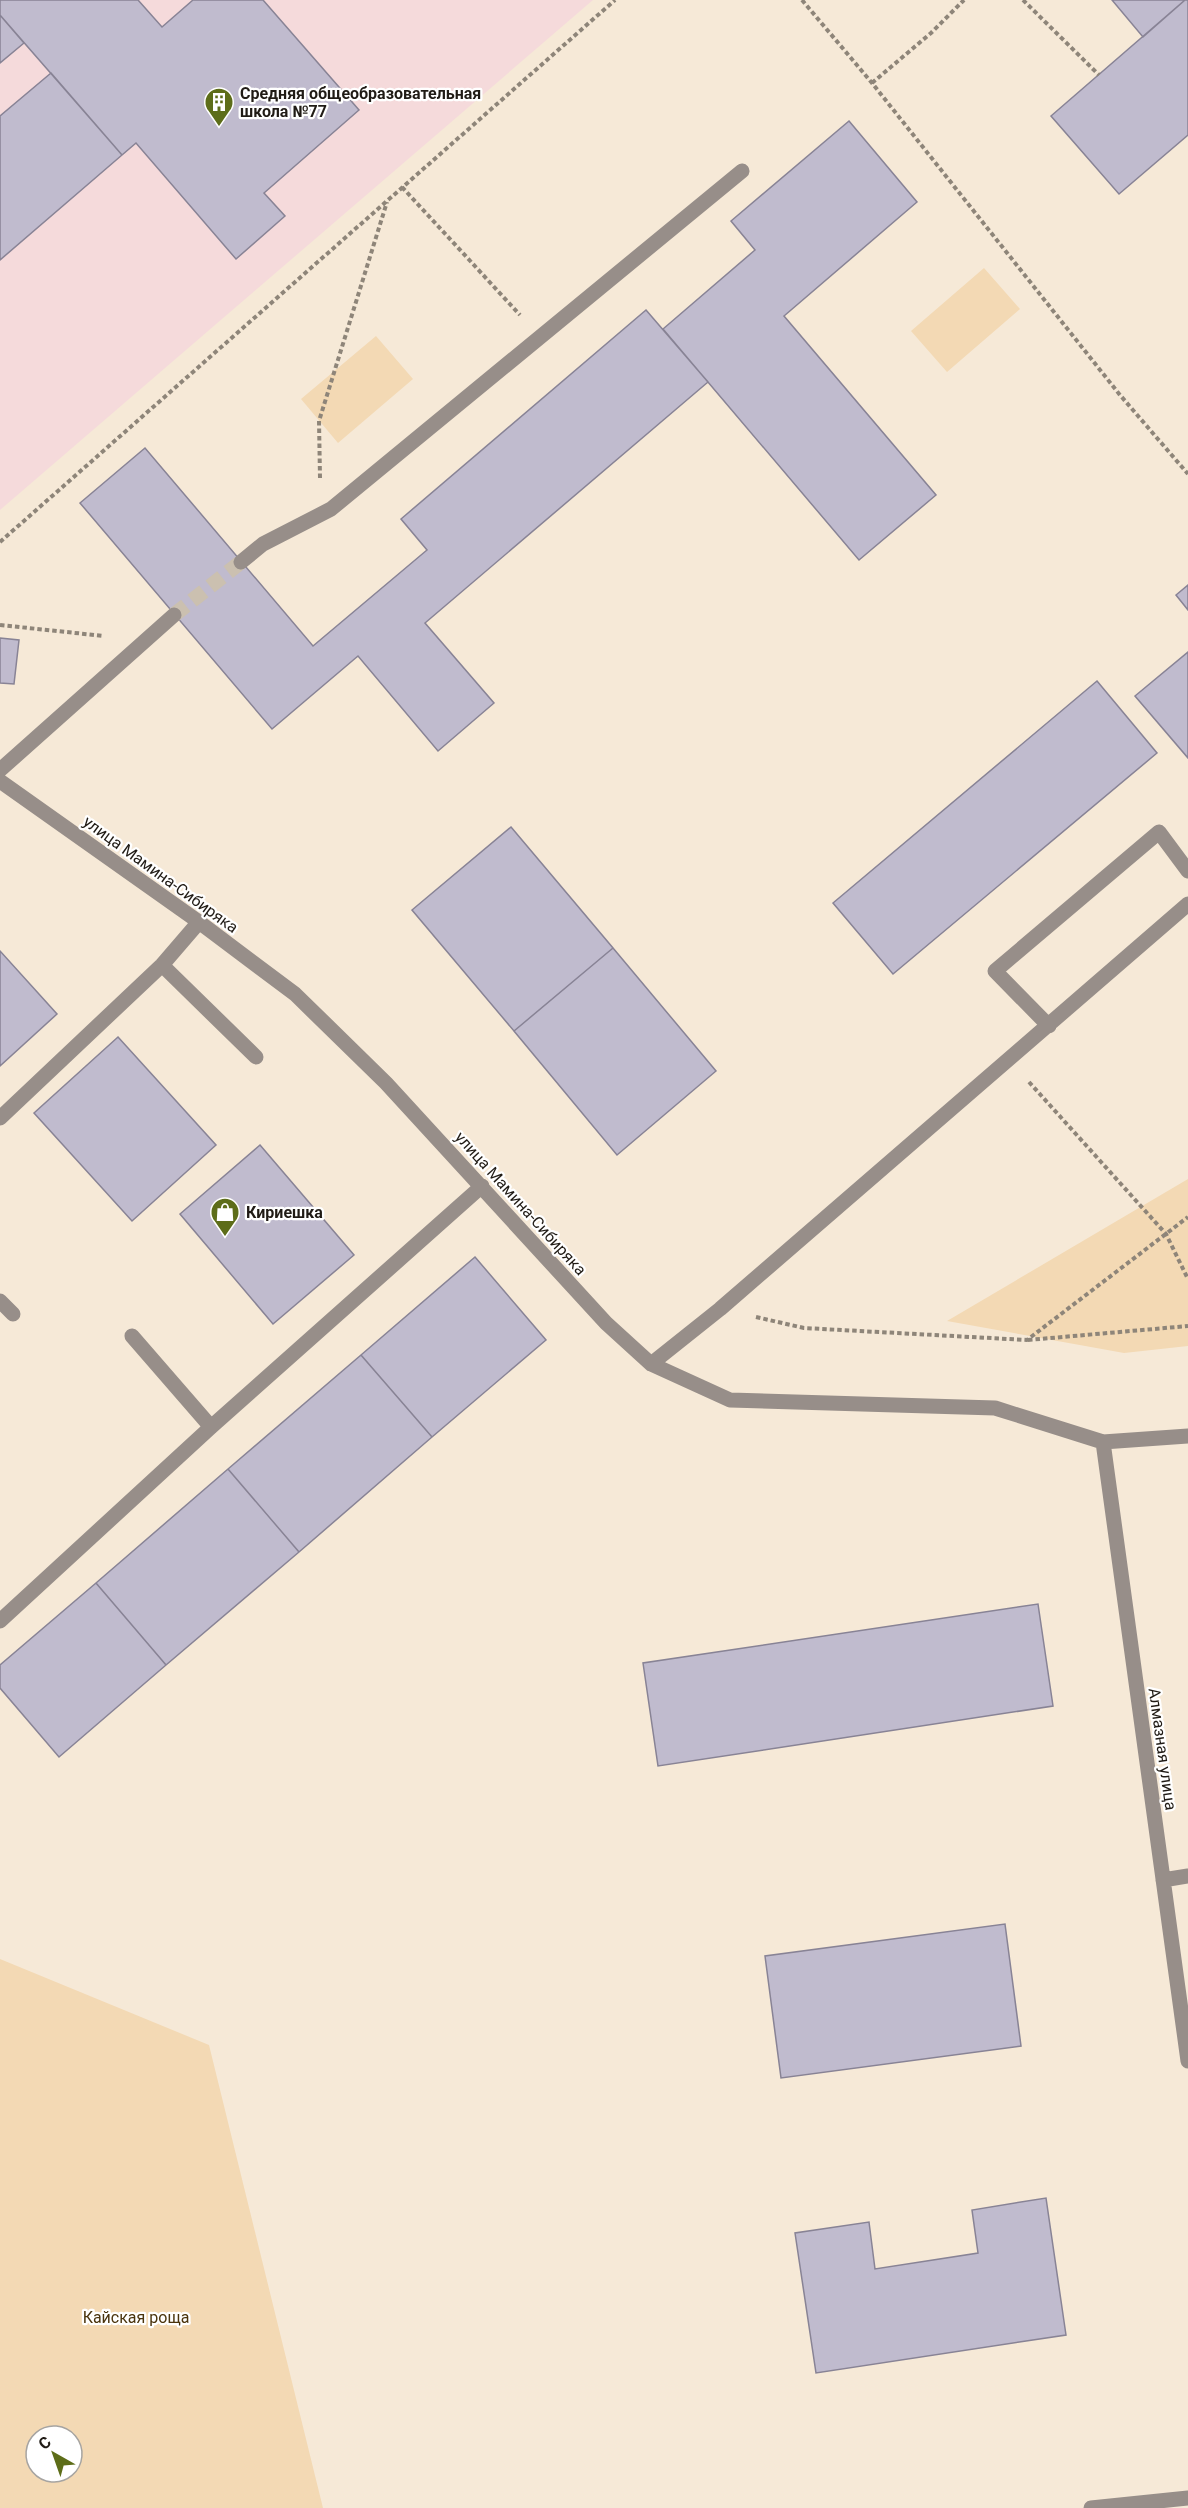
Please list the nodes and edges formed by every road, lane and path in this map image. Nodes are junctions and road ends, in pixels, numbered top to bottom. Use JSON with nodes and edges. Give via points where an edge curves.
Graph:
{"nodes":[{"id":1,"x":615,"y":0,"type":"edge"},
{"id":2,"x":802,"y":0,"type":"edge"},
{"id":3,"x":964,"y":0,"type":"edge"},
{"id":4,"x":1023,"y":0,"type":"edge"},
{"id":5,"x":1099,"y":75,"type":"dead end"},
{"id":6,"x":872,"y":83,"type":"junction"},
{"id":7,"x":742,"y":171,"type":"dead end"},
{"id":8,"x":402,"y":188,"type":"junction"},
{"id":9,"x":387,"y":202,"type":"junction"},
{"id":10,"x":541,"y":338,"type":"junction"},
{"id":11,"x":1188,"y":474,"type":"edge"},
{"id":12,"x":320,"y":515,"type":"junction"},
{"id":13,"x":0,"y":542,"type":"edge"},
{"id":14,"x":241,"y":562,"type":"tunnel mouth"},
{"id":15,"x":174,"y":615,"type":"tunnel mouth"},
{"id":16,"x":0,"y":625,"type":"edge"},
{"id":17,"x":146,"y":640,"type":"junction"},
{"id":18,"x":0,"y":770,"type":"edge"},
{"id":19,"x":0,"y":781,"type":"edge"},
{"id":20,"x":1188,"y":871,"type":"edge"},
{"id":21,"x":1188,"y":904,"type":"edge"},
{"id":22,"x":199,"y":922,"type":"junction"},
{"id":23,"x":162,"y":964,"type":"junction"},
{"id":24,"x":1049,"y":1026,"type":"junction"},
{"id":25,"x":256,"y":1057,"type":"dead end"},
{"id":26,"x":1008,"y":1059,"type":"junction"},
{"id":27,"x":0,"y":1118,"type":"edge"},
{"id":28,"x":482,"y":1186,"type":"junction"},
{"id":29,"x":1188,"y":1217,"type":"edge"},
{"id":30,"x":1166,"y":1234,"type":"junction"},
{"id":31,"x":1188,"y":1279,"type":"edge"},
{"id":32,"x":0,"y":1301,"type":"edge"},
{"id":33,"x":720,"y":1309,"type":"junction"},
{"id":34,"x":13,"y":1314,"type":"dead end"},
{"id":35,"x":1188,"y":1326,"type":"edge"},
{"id":36,"x":132,"y":1336,"type":"dead end"},
{"id":37,"x":1028,"y":1341,"type":"junction"},
{"id":38,"x":651,"y":1364,"type":"junction"},
{"id":39,"x":211,"y":1427,"type":"junction"},
{"id":40,"x":1188,"y":1436,"type":"edge"},
{"id":41,"x":1103,"y":1442,"type":"junction"},
{"id":42,"x":0,"y":1621,"type":"edge"},
{"id":43,"x":1188,"y":1876,"type":"edge"},
{"id":44,"x":1163,"y":1880,"type":"junction"},
{"id":45,"x":1188,"y":2061,"type":"edge"},
{"id":46,"x":1188,"y":2498,"type":"edge"},
{"id":47,"x":1091,"y":2508,"type":"edge"}],
"edges":[{"from":1,"to":8,"type":"path"},
{"from":2,"to":6,"type":"path"},
{"from":3,"to":6,"type":"path","via":[[932,33]]},
{"from":4,"to":5,"type":"path"},
{"from":6,"to":11,"type":"path","via":[[1120,395]]},
{"from":7,"to":10,"type":"street"},
{"from":8,"to":9,"type":"path"},
{"from":8,"to":10,"type":"path"},
{"from":9,"to":12,"type":"path","via":[[320,421]]},
{"from":9,"to":13,"type":"path"},
{"from":10,"to":12,"type":"street"},
{"from":12,"to":14,"type":"street","via":[[263,544]]},
{"from":15,"to":17,"type":"street"},
{"from":16,"to":17,"type":"path"},
{"from":17,"to":18,"type":"street"},
{"from":19,"to":22,"type":"street","name":"улица Мамина-Сибиряка"},
{"from":20,"to":24,"type":"street","via":[[1159,832],[995,971]]},
{"from":21,"to":24,"type":"street"},
{"from":22,"to":23,"type":"street"},
{"from":22,"to":28,"type":"street","name":"улица Мамина-Сибиряка","via":[[294,994],[386,1083]]},
{"from":23,"to":25,"type":"street"},
{"from":23,"to":27,"type":"street"},
{"from":24,"to":26,"type":"street"},
{"from":26,"to":30,"type":"path"},
{"from":26,"to":33,"type":"street"},
{"from":28,"to":38,"type":"street","name":"улица Мамина-Сибиряка","via":[[606,1323]]},
{"from":28,"to":39,"type":"street"},
{"from":29,"to":30,"type":"path"},
{"from":30,"to":31,"type":"path"},
{"from":30,"to":37,"type":"path"},
{"from":32,"to":34,"type":"street"},
{"from":33,"to":37,"type":"path","via":[[804,1328]]},
{"from":33,"to":38,"type":"street"},
{"from":35,"to":37,"type":"path"},
{"from":36,"to":39,"type":"street"},
{"from":38,"to":41,"type":"street","name":"улица Мамина-Сибиряка","via":[[729,1400],[995,1408]]},
{"from":39,"to":42,"type":"street"},
{"from":40,"to":41,"type":"street"},
{"from":41,"to":44,"type":"street","name":"Алмазная улица"},
{"from":43,"to":44,"type":"street"},
{"from":44,"to":45,"type":"street","name":"Алмазная улица"},
{"from":46,"to":47,"type":"street"}]}
